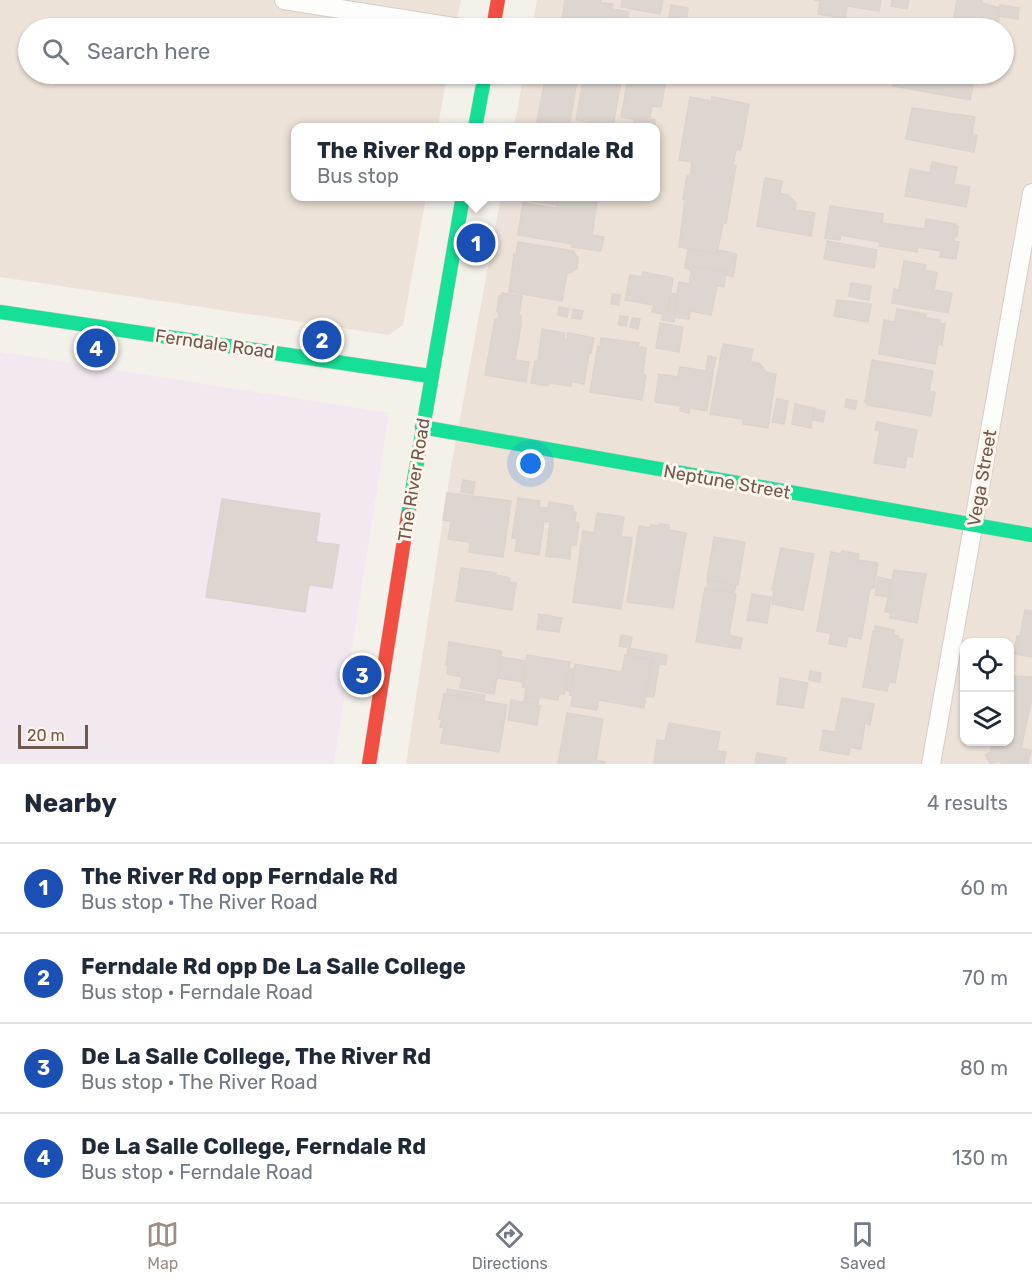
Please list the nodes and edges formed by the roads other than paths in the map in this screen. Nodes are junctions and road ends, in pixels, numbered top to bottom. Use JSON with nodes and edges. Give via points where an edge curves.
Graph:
{"nodes":[{"id":1,"x":284,"y":0,"type":"edge"},
{"id":2,"x":498,"y":0,"type":"edge"},
{"id":3,"x":397,"y":18,"type":"edge"},
{"id":4,"x":495,"y":18,"type":"edge"},
{"id":5,"x":483,"y":84,"type":"edge"},
{"id":6,"x":476,"y":123,"type":"edge"},
{"id":7,"x":1032,"y":193,"type":"edge"},
{"id":8,"x":462,"y":201,"type":"edge"},
{"id":9,"x":0,"y":312,"type":"edge"},
{"id":10,"x":430,"y":376,"type":"junction"},
{"id":11,"x":422,"y":427,"type":"junction"},
{"id":12,"x":973,"y":525,"type":"junction"},
{"id":13,"x":1032,"y":535,"type":"edge"},
{"id":14,"x":369,"y":764,"type":"edge"},
{"id":15,"x":931,"y":764,"type":"edge"}],
"edges":[{"from":1,"to":3,"type":"street"},
{"from":2,"to":4,"type":"street"},
{"from":5,"to":6,"type":"street"},
{"from":7,"to":12,"type":"street","name":"Vega Street"},
{"from":8,"to":10,"type":"street","name":"The River Road"},
{"from":9,"to":10,"type":"street","name":"Ferndale Road"},
{"from":10,"to":11,"type":"street","name":"The River Road"},
{"from":11,"to":12,"type":"street","name":"Neptune Street"},
{"from":11,"to":14,"type":"street","name":"The River Road"},
{"from":12,"to":13,"type":"street","name":"Neptune Street"},
{"from":12,"to":15,"type":"street","name":"Vega Street"}]}
